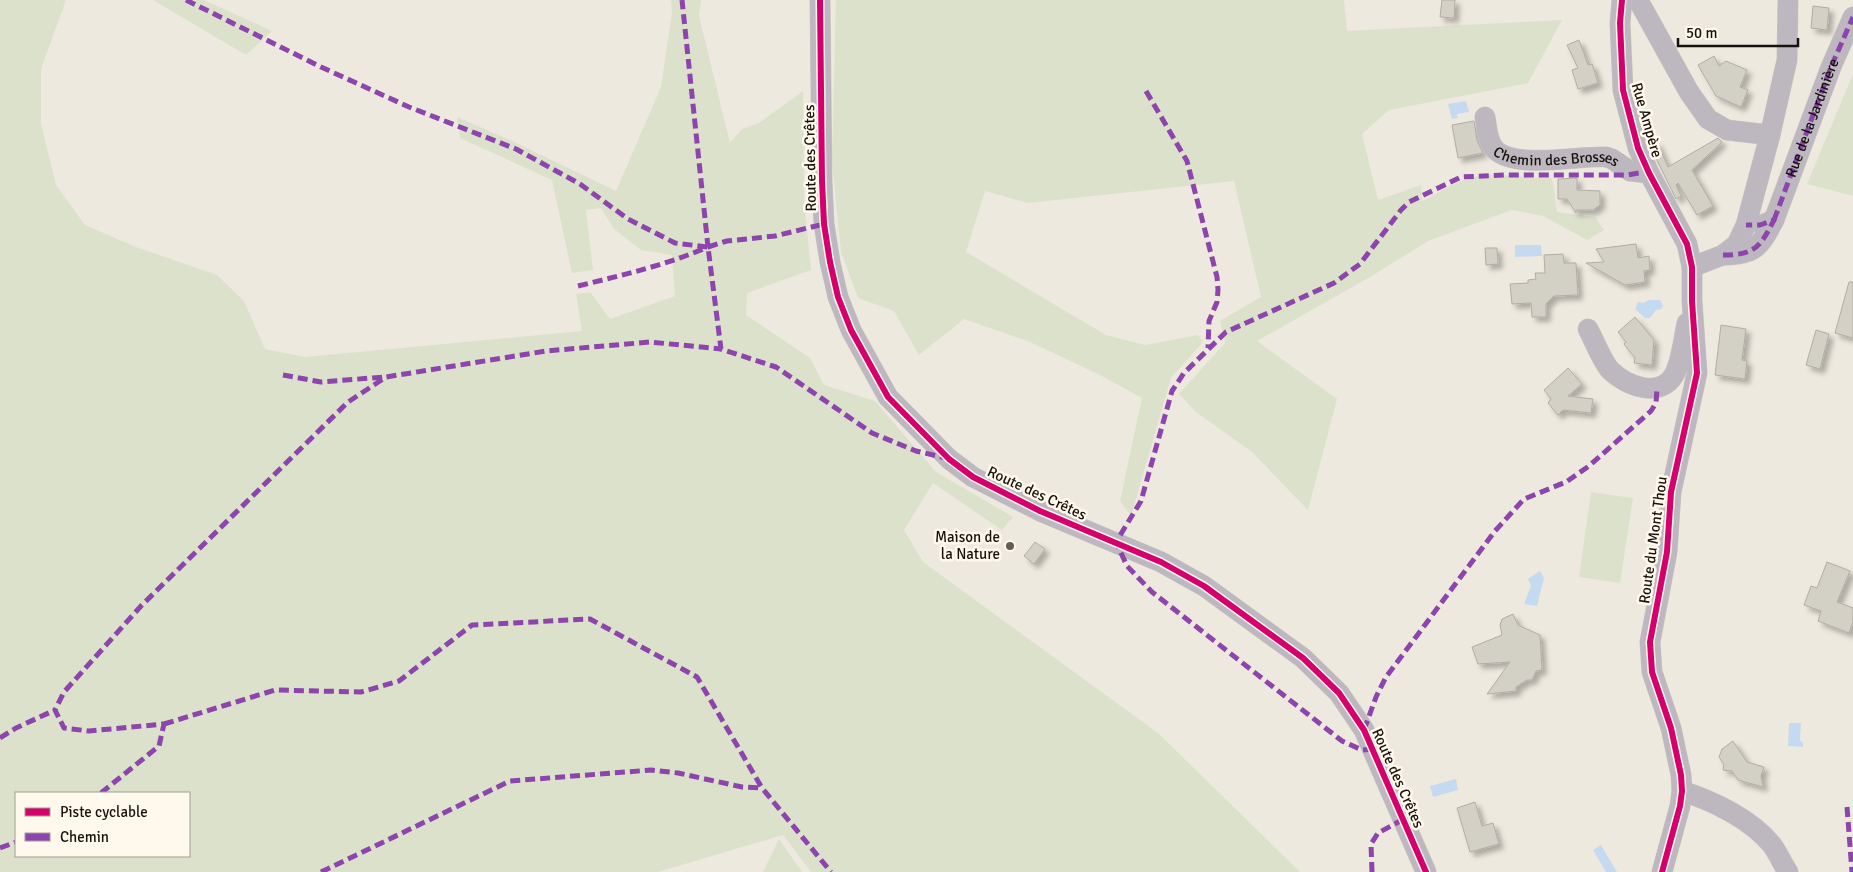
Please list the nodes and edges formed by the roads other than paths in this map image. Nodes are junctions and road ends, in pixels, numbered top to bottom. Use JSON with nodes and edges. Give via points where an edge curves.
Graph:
{"nodes":[{"id":1,"x":820,"y":0,"type":"edge"},
{"id":2,"x":1622,"y":0,"type":"edge"},
{"id":3,"x":1638,"y":0,"type":"edge"},
{"id":4,"x":1788,"y":0,"type":"edge"},
{"id":5,"x":1853,"y":17,"type":"edge"},
{"id":6,"x":1485,"y":117,"type":"dead end"},
{"id":7,"x":1770,"y":135,"type":"junction"},
{"id":8,"x":1649,"y":173,"type":"junction"},
{"id":9,"x":1774,"y":220,"type":"junction"},
{"id":10,"x":1746,"y":225,"type":"junction"},
{"id":11,"x":1723,"y":255,"type":"junction"},
{"id":12,"x":1692,"y":267,"type":"junction"},
{"id":13,"x":1692,"y":301,"type":"junction"},
{"id":14,"x":1588,"y":329,"type":"dead end"},
{"id":15,"x":1682,"y":791,"type":"junction"},
{"id":16,"x":1426,"y":872,"type":"edge"},
{"id":17,"x":1662,"y":872,"type":"edge"},
{"id":18,"x":1788,"y":872,"type":"edge"}],
"edges":[{"from":1,"to":16,"type":"street","name":"Route des Crêtes","via":[[822,181],[830,262],[838,297],[851,330],[888,397],[949,459],[973,477],[1040,511],[1161,562],[1204,586],[1303,658],[1338,693],[1364,730]]},
{"from":2,"to":8,"type":"street","name":"Rue Ampère","via":[[1623,90],[1638,148]]},
{"from":3,"to":7,"type":"street","via":[[1688,92],[1708,119],[1727,130]]},
{"from":4,"to":7,"type":"street","via":[[1787,60]]},
{"from":5,"to":9,"type":"street","name":"Rue de la Jardinière"},
{"from":6,"to":8,"type":"street","name":"Chemin des Brosses","via":[[1490,140],[1500,153],[1532,160],[1606,157],[1630,171]]},
{"from":7,"to":10,"type":"street"},
{"from":8,"to":12,"type":"street","name":"Rue Ampère","via":[[1687,244]]},
{"from":9,"to":10,"type":"street"},
{"from":9,"to":11,"type":"street","name":"Rue de la Jardinière","via":[[1765,238],[1753,250],[1741,255]]},
{"from":10,"to":11,"type":"street","via":[[1737,244]]},
{"from":11,"to":12,"type":"street"},
{"from":12,"to":13,"type":"street","name":"Route du Mont Thou"},
{"from":13,"to":14,"type":"street","via":[[1675,374],[1666,385],[1657,388],[1644,388],[1626,381],[1610,369]]},
{"from":13,"to":15,"type":"street","name":"Route du Mont Thou","via":[[1697,373],[1672,492],[1667,552],[1650,642],[1652,672],[1672,728]]},
{"from":15,"to":17,"type":"street","name":"Route du Mont Thou"},
{"from":15,"to":18,"type":"street","via":[[1737,816],[1757,830],[1772,845]]}]}
